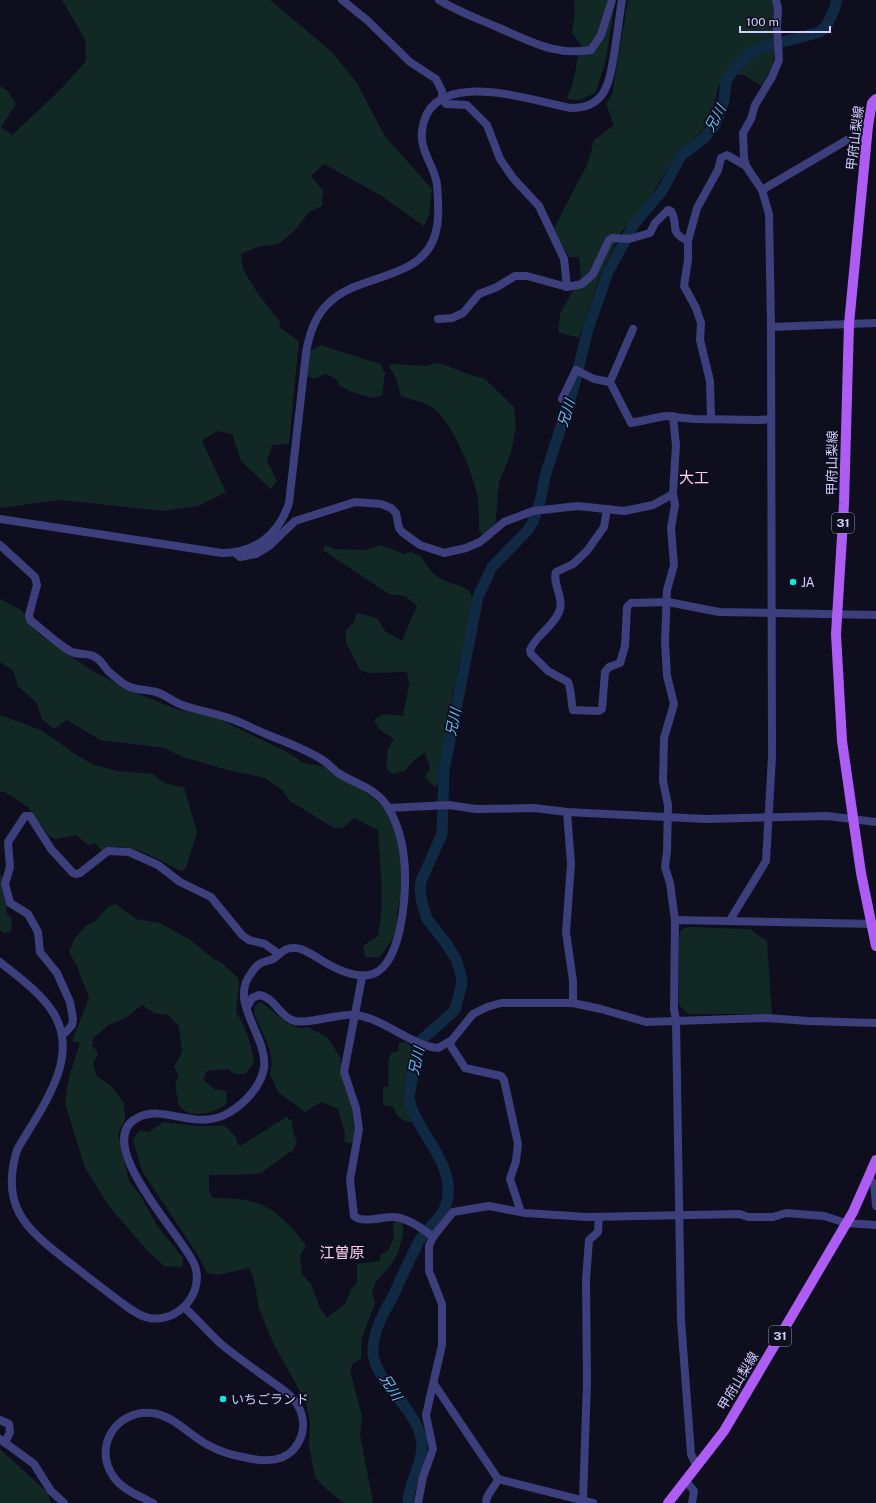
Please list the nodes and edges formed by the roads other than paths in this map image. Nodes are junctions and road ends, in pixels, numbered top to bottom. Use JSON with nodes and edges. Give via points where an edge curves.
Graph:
{"nodes":[{"id":1,"x":342,"y":0,"type":"edge"},
{"id":2,"x":439,"y":0,"type":"edge"},
{"id":3,"x":612,"y":0,"type":"edge"},
{"id":4,"x":622,"y":0,"type":"edge"},
{"id":5,"x":776,"y":0,"type":"edge"},
{"id":6,"x":442,"y":98,"type":"junction"},
{"id":7,"x":876,"y":99,"type":"edge"},
{"id":8,"x":867,"y":138,"type":"junction"},
{"id":9,"x":746,"y":166,"type":"junction"},
{"id":10,"x":762,"y":190,"type":"junction"},
{"id":11,"x":688,"y":241,"type":"junction"},
{"id":12,"x":567,"y":287,"type":"junction"},
{"id":13,"x":438,"y":319,"type":"dead end"},
{"id":14,"x":876,"y":323,"type":"edge"},
{"id":15,"x":849,"y":324,"type":"junction"},
{"id":16,"x":771,"y":327,"type":"junction"},
{"id":17,"x":633,"y":329,"type":"dead end"},
{"id":18,"x":610,"y":382,"type":"junction"},
{"id":19,"x":562,"y":399,"type":"dead end"},
{"id":20,"x":673,"y":416,"type":"junction"},
{"id":21,"x":710,"y":419,"type":"junction"},
{"id":22,"x":771,"y":419,"type":"junction"},
{"id":23,"x":673,"y":494,"type":"junction"},
{"id":24,"x":607,"y":509,"type":"junction"},
{"id":25,"x":1,"y":520,"type":"edge"},
{"id":26,"x":0,"y":544,"type":"edge"},
{"id":27,"x":235,"y":553,"type":"junction"},
{"id":28,"x":668,"y":602,"type":"junction"},
{"id":29,"x":772,"y":614,"type":"junction"},
{"id":30,"x":838,"y":614,"type":"junction"},
{"id":31,"x":876,"y":615,"type":"edge"},
{"id":32,"x":389,"y":808,"type":"junction"},
{"id":33,"x":567,"y":812,"type":"junction"},
{"id":34,"x":668,"y":817,"type":"junction"},
{"id":35,"x":768,"y":817,"type":"junction"},
{"id":36,"x":853,"y":820,"type":"junction"},
{"id":37,"x":876,"y":822,"type":"edge"},
{"id":38,"x":675,"y":920,"type":"junction"},
{"id":39,"x":730,"y":920,"type":"junction"},
{"id":40,"x":874,"y":924,"type":"edge"},
{"id":41,"x":876,"y":946,"type":"edge"},
{"id":42,"x":279,"y":954,"type":"junction"},
{"id":43,"x":0,"y":962,"type":"edge"},
{"id":44,"x":362,"y":977,"type":"junction"},
{"id":45,"x":573,"y":1003,"type":"junction"},
{"id":46,"x":247,"y":1007,"type":"junction"},
{"id":47,"x":356,"y":1015,"type":"junction"},
{"id":48,"x":676,"y":1021,"type":"junction"},
{"id":49,"x":876,"y":1023,"type":"edge"},
{"id":50,"x":62,"y":1034,"type":"junction"},
{"id":51,"x":449,"y":1043,"type":"junction"},
{"id":52,"x":876,"y":1160,"type":"edge"},
{"id":53,"x":869,"y":1179,"type":"junction"},
{"id":54,"x":876,"y":1206,"type":"edge"},
{"id":55,"x":521,"y":1212,"type":"junction"},
{"id":56,"x":679,"y":1215,"type":"junction"},
{"id":57,"x":599,"y":1217,"type":"junction"},
{"id":58,"x":846,"y":1223,"type":"junction"},
{"id":59,"x":876,"y":1225,"type":"edge"},
{"id":60,"x":431,"y":1236,"type":"junction"},
{"id":61,"x":184,"y":1308,"type":"junction"},
{"id":62,"x":434,"y":1384,"type":"junction"},
{"id":63,"x":0,"y":1420,"type":"edge"},
{"id":64,"x":3,"y":1441,"type":"edge"},
{"id":65,"x":697,"y":1467,"type":"junction"},
{"id":66,"x":498,"y":1479,"type":"junction"},
{"id":67,"x":686,"y":1481,"type":"junction"},
{"id":68,"x":583,"y":1500,"type":"junction"},
{"id":69,"x":64,"y":1503,"type":"edge"},
{"id":70,"x":153,"y":1503,"type":"edge"},
{"id":71,"x":418,"y":1503,"type":"edge"},
{"id":72,"x":486,"y":1503,"type":"edge"},
{"id":73,"x":594,"y":1503,"type":"edge"},
{"id":74,"x":668,"y":1503,"type":"edge"},
{"id":75,"x":692,"y":1503,"type":"edge"}],
"edges":[{"from":1,"to":6,"type":"street","via":[[367,20],[410,62],[436,79],[442,91]]},
{"from":2,"to":3,"type":"street","via":[[466,15],[538,46],[568,52],[591,50],[601,35]]},
{"from":4,"to":6,"type":"street","via":[[611,77],[604,94],[593,104],[571,108],[492,92]]},
{"from":5,"to":9,"type":"street","via":[[780,56],[743,133]]},
{"from":6,"to":12,"type":"street","via":[[446,104],[467,105],[487,125],[505,166],[538,206],[564,259]]},
{"from":6,"to":27,"type":"street","via":[[425,118],[422,132],[422,148],[436,177],[438,225],[431,245],[421,258],[407,267],[349,290],[331,300],[316,321],[306,354],[287,510],[269,537],[259,544]]},
{"from":7,"to":8,"type":"main road","name":"甲府山梨線","number":"31","via":[[872,103]]},
{"from":8,"to":10,"type":"street","via":[[847,140]]},
{"from":8,"to":15,"type":"main road","name":"甲府山梨線","number":"31"},
{"from":9,"to":10,"type":"street"},
{"from":9,"to":11,"type":"street","via":[[727,155],[721,158],[718,170],[698,204]]},
{"from":10,"to":16,"type":"street","via":[[768,214]]},
{"from":11,"to":12,"type":"street","via":[[675,233],[674,219],[668,210],[650,232],[629,239],[612,238],[607,243],[591,277],[582,284]]},
{"from":11,"to":21,"type":"street","via":[[684,286],[701,323],[700,340],[710,381]]},
{"from":12,"to":13,"type":"street","via":[[527,276],[515,276],[479,294],[463,313],[452,318]]},
{"from":14,"to":15,"type":"street"},
{"from":15,"to":16,"type":"street"},
{"from":15,"to":30,"type":"main road","name":"甲府山梨線","number":"31"},
{"from":16,"to":22,"type":"street"},
{"from":17,"to":18,"type":"street"},
{"from":18,"to":19,"type":"street","via":[[594,379],[576,370]]},
{"from":18,"to":20,"type":"street","via":[[631,422]]},
{"from":20,"to":21,"type":"street"},
{"from":20,"to":23,"type":"street","via":[[676,445]]},
{"from":21,"to":22,"type":"street"},
{"from":22,"to":29,"type":"street"},
{"from":23,"to":24,"type":"street","via":[[653,505],[624,511]]},
{"from":23,"to":28,"type":"street","via":[[675,505],[671,528],[674,566],[669,582]]},
{"from":24,"to":27,"type":"street","via":[[578,506],[533,511],[504,522],[480,542],[444,553],[420,545],[402,532],[396,513],[391,508],[381,504],[355,502],[295,521],[269,546],[256,554],[240,557]]},
{"from":24,"to":28,"type":"street","via":[[604,527],[587,551],[572,564],[556,572],[554,576],[559,592],[560,611],[530,650],[548,671],[568,682],[573,710],[599,711],[602,708],[605,672],[609,667],[619,665],[622,657],[629,604]]},
{"from":25,"to":27,"type":"street"},
{"from":26,"to":32,"type":"street","via":[[35,577],[37,585],[30,620],[71,651],[96,657],[106,669],[130,688],[160,693],[180,704],[239,721],[295,745],[328,763],[339,773],[368,787]]},
{"from":28,"to":29,"type":"street","via":[[719,612]]},
{"from":28,"to":34,"type":"street","via":[[665,642],[667,676],[674,704],[664,738],[663,780]]},
{"from":29,"to":30,"type":"street"},
{"from":29,"to":35,"type":"street","via":[[772,757]]},
{"from":30,"to":31,"type":"street"},
{"from":30,"to":36,"type":"main road","name":"甲府山梨線","number":"31","via":[[836,634],[841,727]]},
{"from":32,"to":33,"type":"street","via":[[449,805],[476,809],[534,808]]},
{"from":32,"to":44,"type":"street","via":[[402,838],[405,876],[401,924],[385,965],[378,971]]},
{"from":33,"to":34,"type":"street"},
{"from":33,"to":45,"type":"street","via":[[570,864],[566,932],[573,981]]},
{"from":34,"to":35,"type":"street"},
{"from":34,"to":38,"type":"street","via":[[665,867]]},
{"from":35,"to":36,"type":"street","via":[[827,816]]},
{"from":35,"to":39,"type":"street","via":[[766,861]]},
{"from":36,"to":37,"type":"street"},
{"from":36,"to":40,"type":"main road","name":"甲府山梨線","number":"31","via":[[861,874]]},
{"from":38,"to":39,"type":"street"},
{"from":38,"to":48,"type":"street"},
{"from":39,"to":40,"type":"street"},
{"from":40,"to":41,"type":"main road","name":"甲府山梨線","number":"31"},
{"from":42,"to":44,"type":"street","via":[[284,950],[298,948]]},
{"from":42,"to":46,"type":"street","via":[[260,964],[246,979],[243,988]]},
{"from":42,"to":50,"type":"street","via":[[265,944],[249,940],[242,935],[211,897],[180,882],[158,865],[129,852],[108,851],[80,873],[73,873],[51,849],[30,816],[25,816],[9,838],[10,867],[5,884],[10,903],[28,914],[38,932],[40,952],[59,976],[70,1002],[72,1025]]},
{"from":43,"to":50,"type":"street","via":[[43,999]]},
{"from":44,"to":47,"type":"street"},
{"from":45,"to":48,"type":"street","via":[[646,1022]]},
{"from":45,"to":51,"type":"street","via":[[494,1004],[468,1018]]},
{"from":46,"to":47,"type":"street","via":[[252,998],[259,995],[269,999],[286,1017],[293,1020],[306,1022]]},
{"from":46,"to":61,"type":"street","via":[[264,1057],[261,1078],[251,1093],[229,1113],[219,1118],[206,1121],[146,1114],[136,1118],[126,1130],[124,1142],[133,1172],[195,1265],[196,1284],[191,1299]]},
{"from":47,"to":51,"type":"street","via":[[428,1046],[438,1048]]},
{"from":47,"to":60,"type":"street","via":[[344,1072],[356,1108],[359,1129],[350,1180],[352,1211],[354,1216],[360,1219],[395,1217],[409,1222]]},
{"from":48,"to":49,"type":"street","via":[[767,1018]]},
{"from":48,"to":56,"type":"street"},
{"from":50,"to":61,"type":"street","via":[[63,1051],[59,1072],[13,1160],[10,1192],[17,1212],[30,1231],[134,1312],[145,1318],[159,1319],[176,1314]]},
{"from":51,"to":55,"type":"street","via":[[465,1068],[502,1076],[504,1080],[518,1144],[510,1179]]},
{"from":52,"to":53,"type":"main road","name":"甲府山梨線","number":"31"},
{"from":53,"to":54,"type":"street","via":[[874,1183]]},
{"from":53,"to":58,"type":"main road","name":"甲府山梨線","number":"31"},
{"from":55,"to":57,"type":"street","via":[[567,1217]]},
{"from":55,"to":60,"type":"street","via":[[489,1206],[459,1210],[453,1212]]},
{"from":56,"to":57,"type":"street"},
{"from":56,"to":58,"type":"street","via":[[740,1214],[748,1217],[774,1217],[786,1213],[824,1216]]},
{"from":56,"to":65,"type":"street","via":[[682,1339],[691,1454]]},
{"from":57,"to":68,"type":"street","via":[[598,1232],[589,1240],[586,1272],[587,1382]]},
{"from":58,"to":59,"type":"street"},
{"from":58,"to":65,"type":"main road","name":"甲府山梨線","number":"31","via":[[724,1431]]},
{"from":60,"to":62,"type":"street","via":[[429,1271],[442,1304],[442,1345]]},
{"from":61,"to":70,"type":"street","via":[[221,1344],[296,1402],[304,1422],[299,1442],[285,1456],[264,1460],[243,1457],[208,1445],[169,1420],[152,1413],[137,1413],[125,1418],[113,1430],[106,1445],[107,1466],[114,1478],[124,1487]]},
{"from":62,"to":66,"type":"street"},
{"from":62,"to":71,"type":"street","via":[[426,1415],[433,1449],[423,1477]]},
{"from":63,"to":64,"type":"street","via":[[9,1424],[10,1432]]},
{"from":64,"to":69,"type":"street","via":[[34,1464],[51,1490]]},
{"from":65,"to":67,"type":"main road","name":"甲府山梨線","number":"31"},
{"from":66,"to":68,"type":"street"},
{"from":66,"to":72,"type":"street","via":[[487,1495]]},
{"from":67,"to":74,"type":"main road","name":"甲府山梨線","number":"31"},
{"from":67,"to":75,"type":"street","via":[[694,1491]]},
{"from":68,"to":73,"type":"street"}]}
